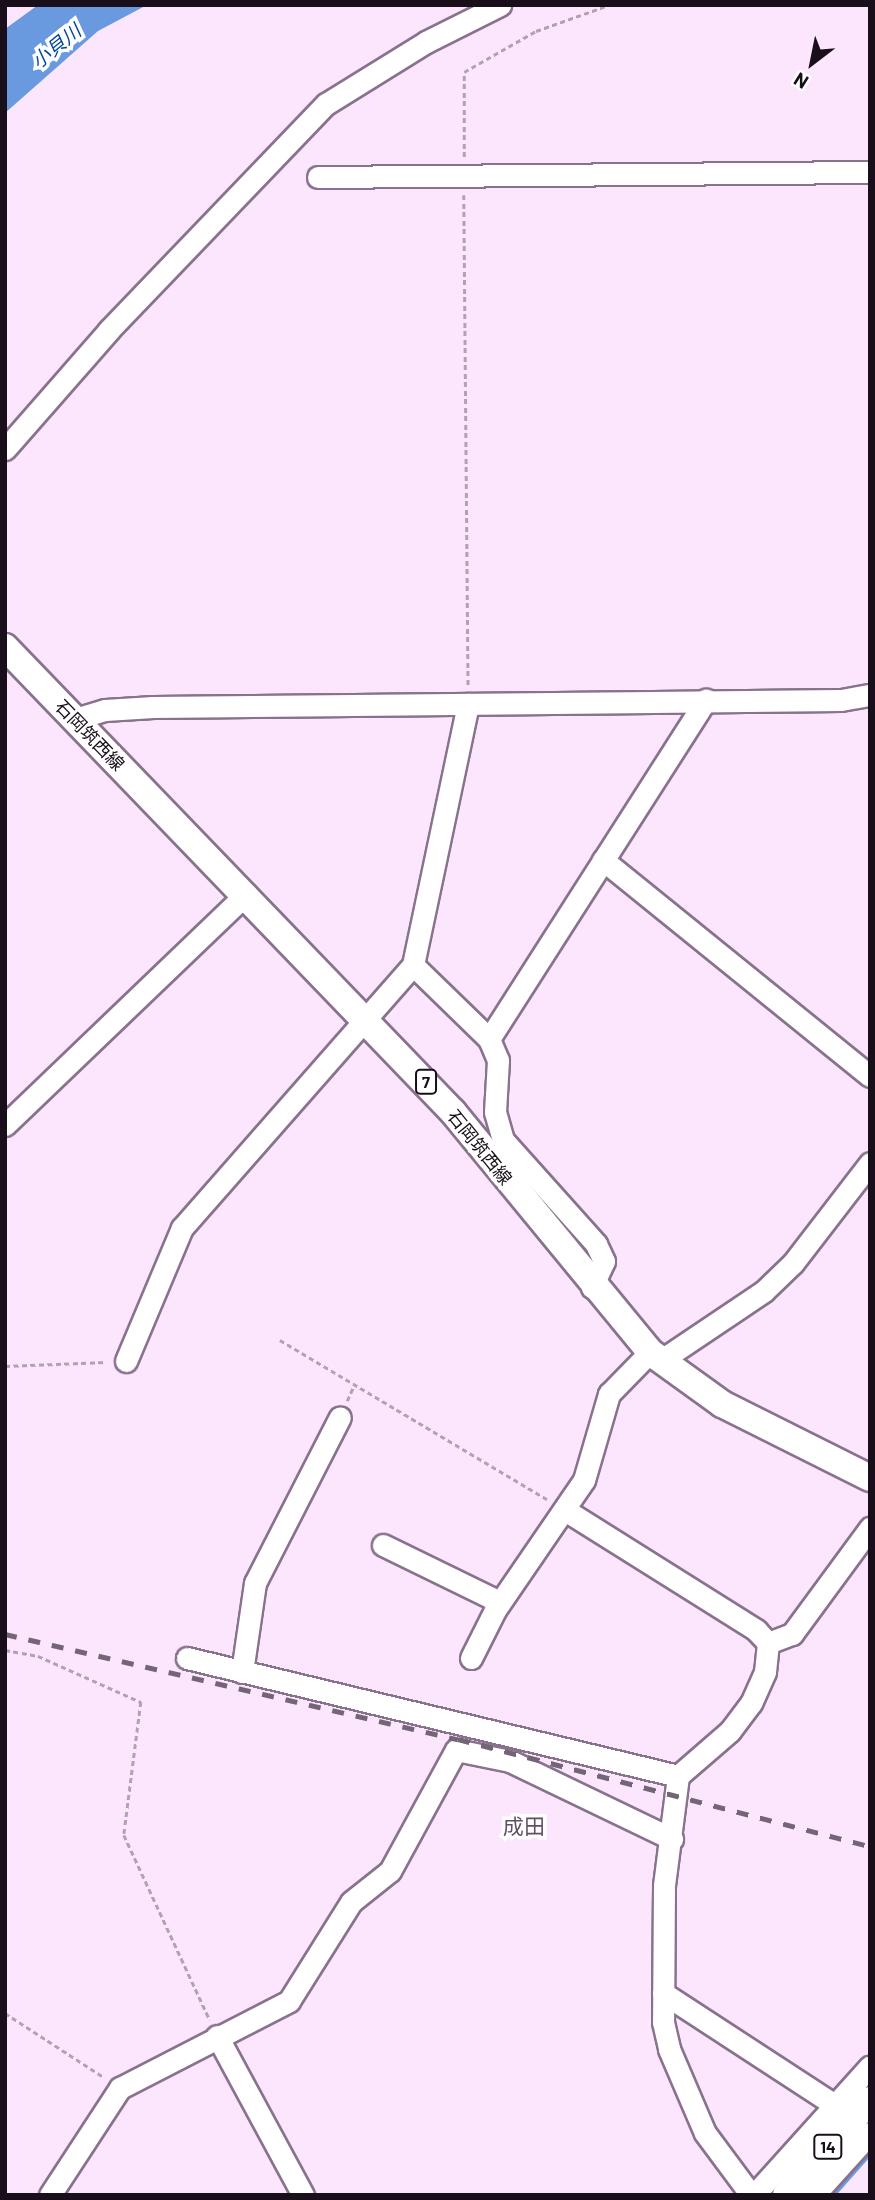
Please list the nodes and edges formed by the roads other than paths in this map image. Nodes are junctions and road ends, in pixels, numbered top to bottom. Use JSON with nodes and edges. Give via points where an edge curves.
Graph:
{"nodes":[{"id":1,"x":500,"y":5,"type":"edge"},
{"id":2,"x":870,"y":172,"type":"edge"},
{"id":3,"x":317,"y":177,"type":"dead end"},
{"id":4,"x":5,"y":449,"type":"edge"},
{"id":5,"x":5,"y":647,"type":"edge"},
{"id":6,"x":870,"y":695,"type":"edge"},
{"id":7,"x":706,"y":700,"type":"junction"},
{"id":8,"x":468,"y":704,"type":"junction"},
{"id":9,"x":75,"y":719,"type":"junction"},
{"id":10,"x":603,"y":860,"type":"junction"},
{"id":11,"x":246,"y":894,"type":"junction"},
{"id":12,"x":413,"y":965,"type":"junction"},
{"id":13,"x":364,"y":1016,"type":"junction"},
{"id":14,"x":489,"y":1039,"type":"junction"},
{"id":15,"x":870,"y":1076,"type":"edge"},
{"id":16,"x":5,"y":1125,"type":"edge"},
{"id":17,"x":870,"y":1163,"type":"edge"},
{"id":18,"x":592,"y":1287,"type":"junction"},
{"id":19,"x":655,"y":1357,"type":"junction"},
{"id":20,"x":126,"y":1361,"type":"road end"},
{"id":21,"x":340,"y":1417,"type":"dead end"},
{"id":22,"x":870,"y":1478,"type":"edge"},
{"id":23,"x":565,"y":1510,"type":"junction"},
{"id":24,"x":870,"y":1528,"type":"edge"},
{"id":25,"x":383,"y":1545,"type":"dead end"},
{"id":26,"x":861,"y":1559,"type":"edge"},
{"id":27,"x":500,"y":1602,"type":"junction"},
{"id":28,"x":768,"y":1643,"type":"junction"},
{"id":29,"x":187,"y":1658,"type":"dead end"},
{"id":30,"x":471,"y":1658,"type":"dead end"},
{"id":31,"x":242,"y":1672,"type":"junction"},
{"id":32,"x":678,"y":1776,"type":"junction"},
{"id":33,"x":672,"y":1839,"type":"junction"},
{"id":34,"x":663,"y":1993,"type":"junction"},
{"id":35,"x":217,"y":2036,"type":"junction"},
{"id":36,"x":870,"y":2066,"type":"edge"},
{"id":37,"x":870,"y":2100,"type":"edge"},
{"id":38,"x":835,"y":2105,"type":"junction"},
{"id":39,"x":870,"y":2133,"type":"edge"},
{"id":40,"x":50,"y":2195,"type":"edge"},
{"id":41,"x":303,"y":2195,"type":"edge"},
{"id":42,"x":752,"y":2195,"type":"edge"},
{"id":43,"x":786,"y":2195,"type":"edge"},
{"id":44,"x":814,"y":2195,"type":"edge"}],
"edges":[{"from":1,"to":4,"type":"street","via":[[426,42],[326,104],[109,330]]},
{"from":2,"to":3,"type":"street"},
{"from":5,"to":9,"type":"main road","name":"石岡筑西線","number":"7"},
{"from":6,"to":7,"type":"street","via":[[841,700]]},
{"from":7,"to":8,"type":"street"},
{"from":7,"to":10,"type":"street"},
{"from":8,"to":9,"type":"street","via":[[153,707],[105,710]]},
{"from":8,"to":12,"type":"street"},
{"from":9,"to":11,"type":"main road","name":"石岡筑西線","number":"7"},
{"from":10,"to":14,"type":"street"},
{"from":10,"to":15,"type":"street"},
{"from":11,"to":13,"type":"main road","name":"石岡筑西線","number":"7"},
{"from":11,"to":16,"type":"street"},
{"from":12,"to":13,"type":"street"},
{"from":12,"to":14,"type":"street"},
{"from":13,"to":18,"type":"main road","name":"石岡筑西線","number":"7","via":[[453,1112]]},
{"from":13,"to":20,"type":"street","via":[[182,1228]]},
{"from":14,"to":18,"type":"street","via":[[498,1060],[495,1112],[503,1140],[596,1244],[604,1261]]},
{"from":17,"to":19,"type":"street","via":[[802,1253],[764,1292]]},
{"from":18,"to":19,"type":"main road","name":"石岡筑西線","number":"7"},
{"from":19,"to":22,"type":"main road","name":"石岡筑西線","number":"7","via":[[722,1404]]},
{"from":19,"to":23,"type":"street","via":[[609,1394],[598,1422],[592,1464]]},
{"from":21,"to":31,"type":"street","via":[[255,1583]]},
{"from":23,"to":27,"type":"street"},
{"from":23,"to":28,"type":"street","via":[[756,1630]]},
{"from":24,"to":26,"type":"street"},
{"from":25,"to":27,"type":"street"},
{"from":26,"to":28,"type":"street","via":[[792,1634]]},
{"from":27,"to":30,"type":"street"},
{"from":28,"to":32,"type":"street","via":[[765,1672],[751,1703],[730,1731]]},
{"from":29,"to":31,"type":"street"},
{"from":31,"to":32,"type":"street"},
{"from":32,"to":33,"type":"street"},
{"from":33,"to":34,"type":"street","via":[[664,1886]]},
{"from":33,"to":35,"type":"street","via":[[510,1761],[456,1750],[390,1871],[351,1902],[289,2001]]},
{"from":34,"to":38,"type":"street"},
{"from":34,"to":42,"type":"street","via":[[663,2022],[680,2082],[705,2133]]},
{"from":35,"to":40,"type":"street","via":[[120,2088]]},
{"from":35,"to":41,"type":"street"},
{"from":36,"to":38,"type":"street"},
{"from":37,"to":43,"type":"main road","number":"14"},
{"from":38,"to":42,"type":"street"},
{"from":39,"to":44,"type":"street"}]}
